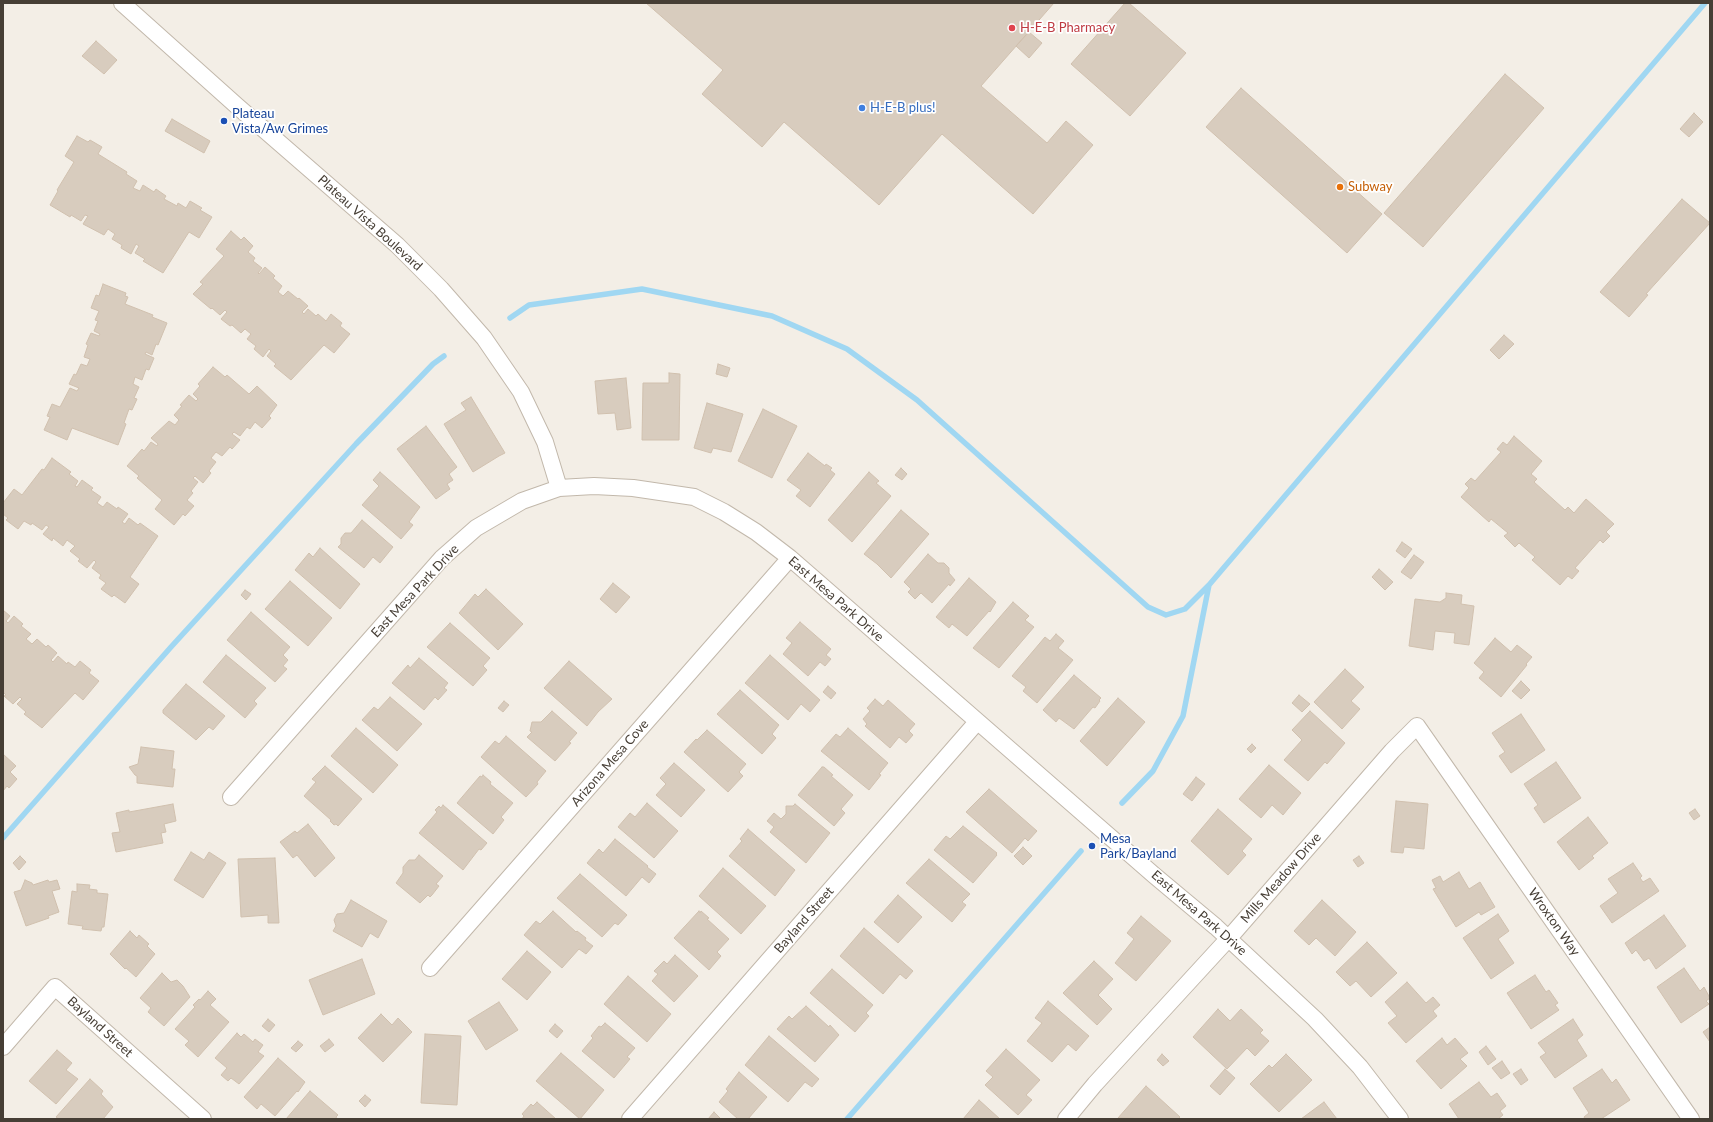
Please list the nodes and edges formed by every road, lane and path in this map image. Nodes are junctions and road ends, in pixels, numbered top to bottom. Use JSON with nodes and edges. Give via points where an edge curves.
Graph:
{"nodes":[{"id":1,"x":122,"y":3,"type":"edge"},
{"id":2,"x":559,"y":488,"type":"junction"},
{"id":3,"x":790,"y":558,"type":"junction"},
{"id":4,"x":978,"y":722,"type":"junction"},
{"id":5,"x":1417,"y":726,"type":"joint"},
{"id":6,"x":231,"y":797,"type":"dead end"},
{"id":7,"x":1229,"y":938,"type":"junction"},
{"id":8,"x":430,"y":968,"type":"dead end"},
{"id":9,"x":3,"y":1047,"type":"edge"},
{"id":10,"x":203,"y":1119,"type":"edge"},
{"id":11,"x":630,"y":1119,"type":"edge"},
{"id":12,"x":1066,"y":1119,"type":"edge"},
{"id":13,"x":1400,"y":1119,"type":"edge"},
{"id":14,"x":1691,"y":1119,"type":"edge"}],
"edges":[{"from":1,"to":2,"type":"street","name":"Plateau Vista Boulevard","via":[[397,245],[441,289],[484,338],[521,392],[545,442]]},
{"from":2,"to":3,"type":"street","name":"East Mesa Park Drive","via":[[625,488],[694,497],[756,532]]},
{"from":2,"to":6,"type":"street","name":"East Mesa Park Drive","via":[[522,501],[476,528],[442,558]]},
{"from":3,"to":4,"type":"street","name":"East Mesa Park Drive"},
{"from":3,"to":8,"type":"street","name":"Arizona Mesa Cove"},
{"from":4,"to":7,"type":"street","name":"East Mesa Park Drive"},
{"from":4,"to":11,"type":"street","name":"Bayland Street"},
{"from":5,"to":7,"type":"street","name":"Mills Meadow Drive","via":[[1392,751]]},
{"from":5,"to":14,"type":"street","name":"Wroxton Way"},
{"from":7,"to":12,"type":"street","name":"Mills Meadow Drive"},
{"from":7,"to":13,"type":"street","name":"East Mesa Park Drive","via":[[1315,1019],[1360,1067]]},
{"from":9,"to":10,"type":"street","name":"Bayland Street","via":[[55,987]]}]}
